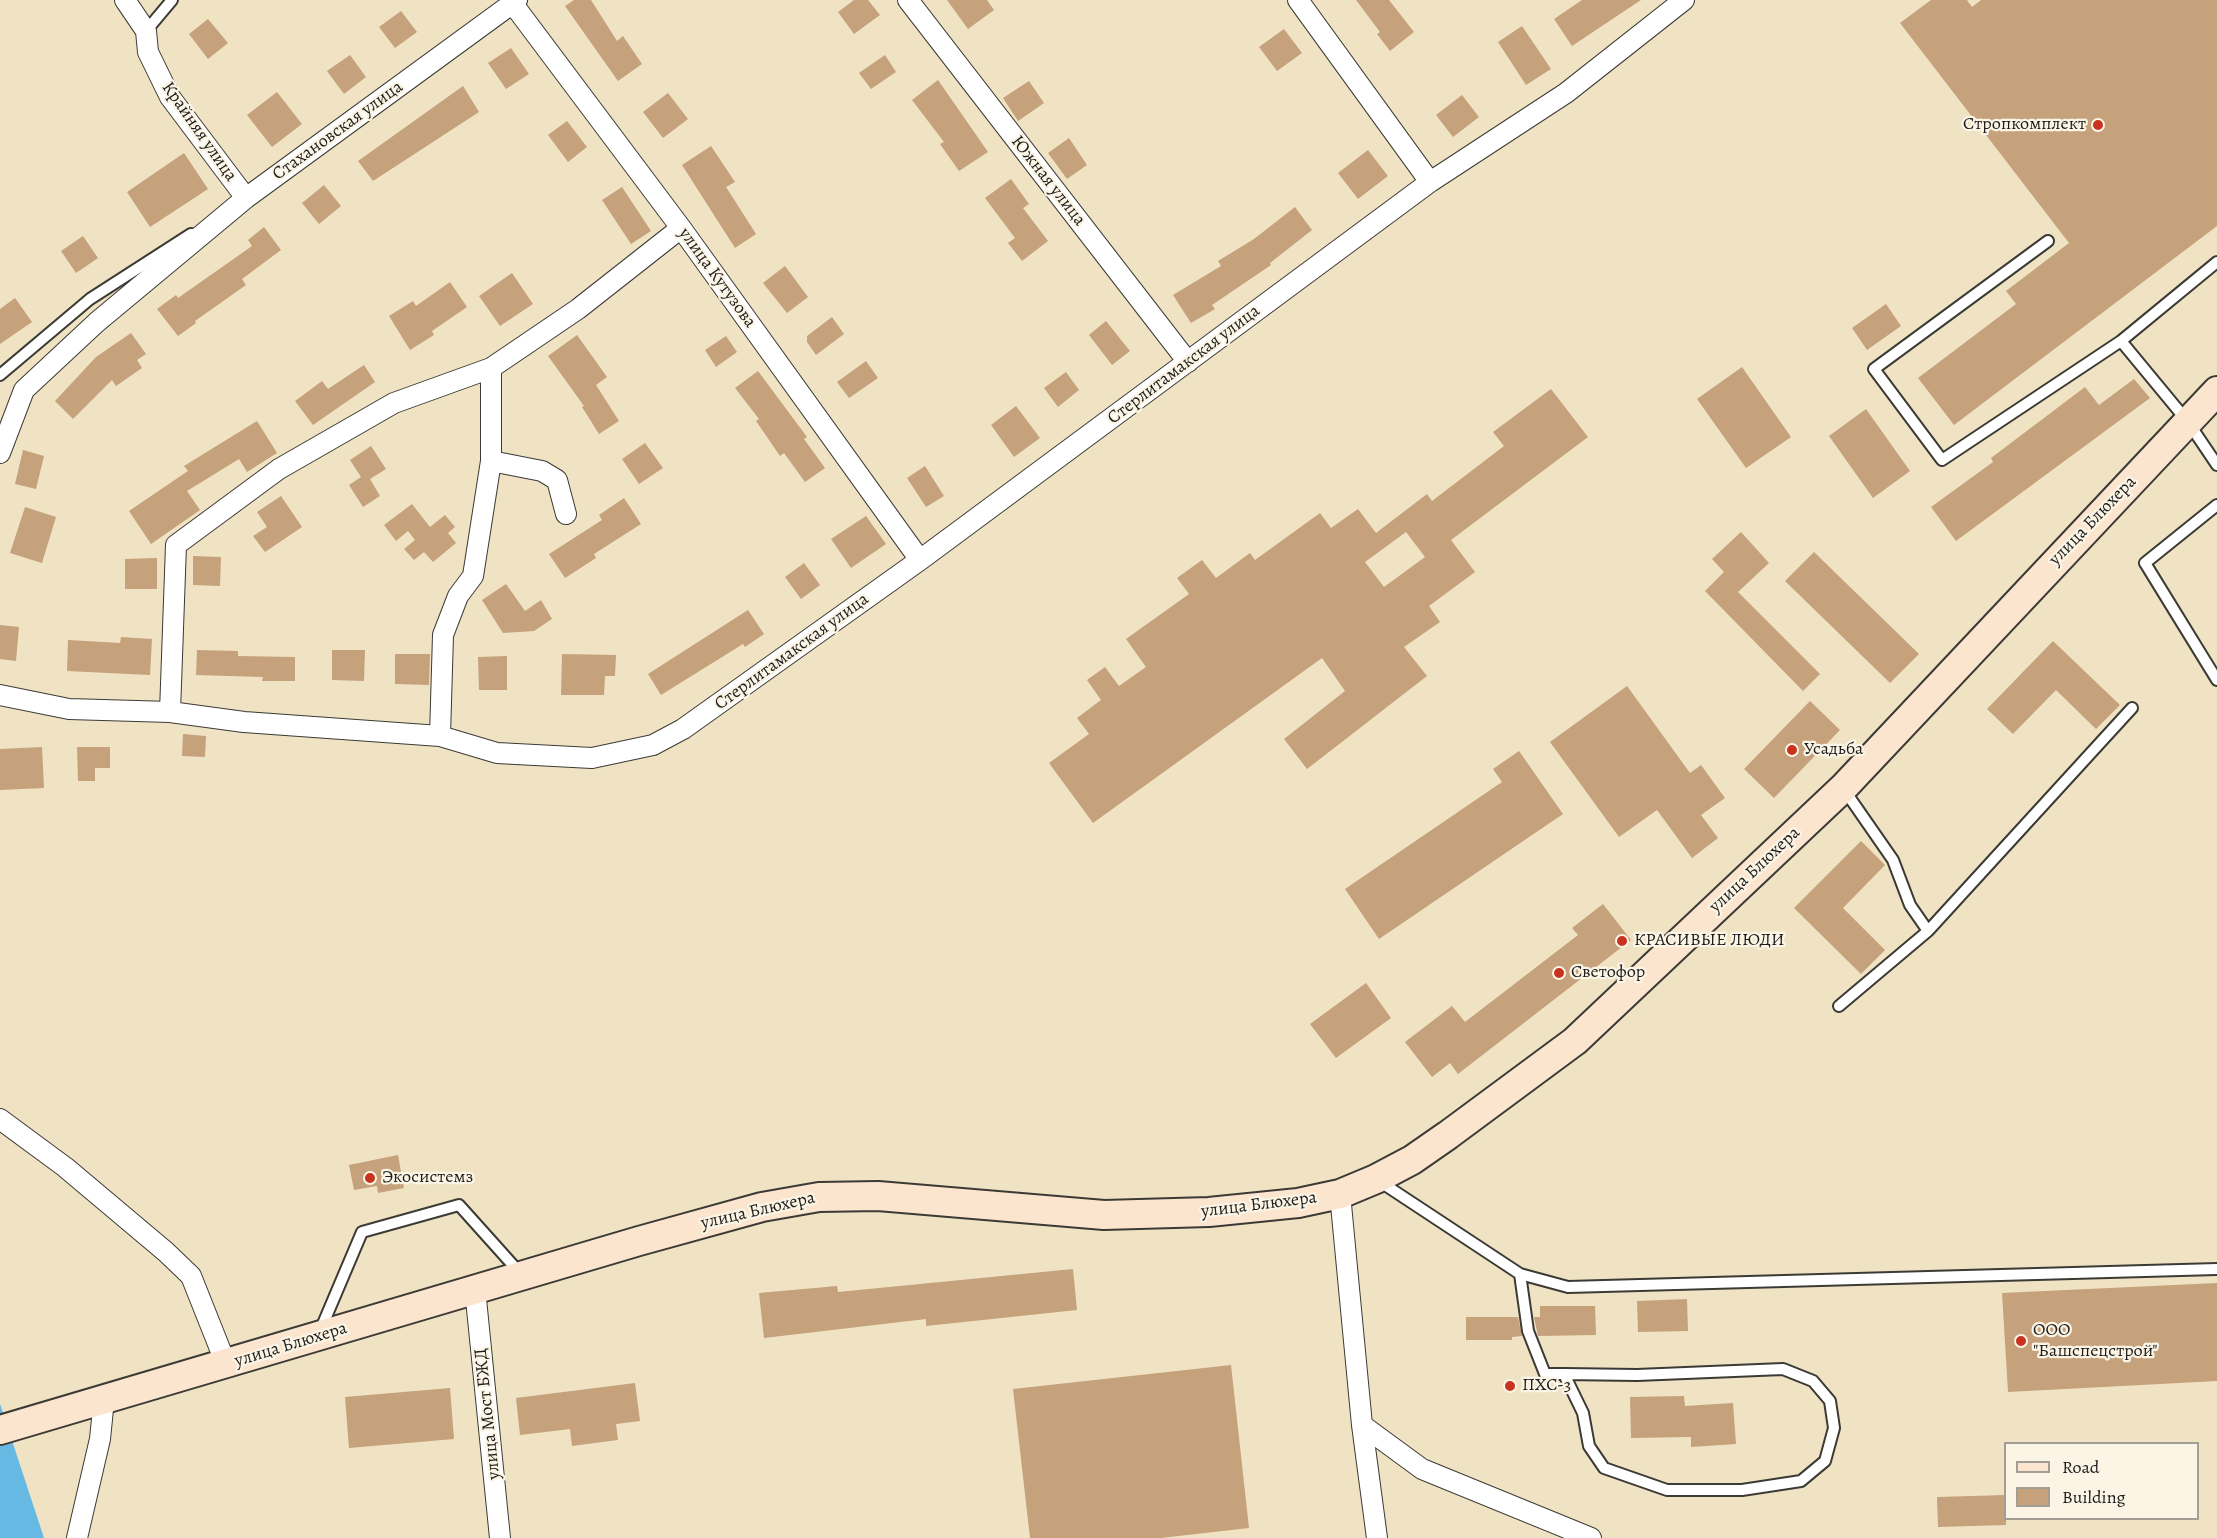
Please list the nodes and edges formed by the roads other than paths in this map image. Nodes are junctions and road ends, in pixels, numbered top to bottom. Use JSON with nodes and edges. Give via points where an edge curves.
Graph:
{"nodes":[{"id":1,"x":125,"y":0,"type":"edge"},
{"id":2,"x":172,"y":0,"type":"edge"},
{"id":3,"x":908,"y":0,"type":"edge"},
{"id":4,"x":1298,"y":0,"type":"edge"},
{"id":5,"x":1684,"y":0,"type":"edge"},
{"id":6,"x":513,"y":1,"type":"edge"},
{"id":7,"x":146,"y":31,"type":"junction"},
{"id":8,"x":1430,"y":182,"type":"junction"},
{"id":9,"x":246,"y":198,"type":"junction"},
{"id":10,"x":221,"y":219,"type":"junction"},
{"id":11,"x":681,"y":228,"type":"junction"},
{"id":12,"x":2048,"y":241,"type":"dead end"},
{"id":13,"x":2217,"y":262,"type":"edge"},
{"id":14,"x":2121,"y":341,"type":"junction"},
{"id":15,"x":1188,"y":362,"type":"junction"},
{"id":16,"x":490,"y":368,"type":"junction"},
{"id":17,"x":0,"y":375,"type":"edge"},
{"id":18,"x":2217,"y":391,"type":"edge"},
{"id":19,"x":2188,"y":422,"type":"junction"},
{"id":20,"x":1,"y":442,"type":"edge"},
{"id":21,"x":490,"y":461,"type":"junction"},
{"id":22,"x":2217,"y":465,"type":"edge"},
{"id":23,"x":2217,"y":505,"type":"edge"},
{"id":24,"x":566,"y":514,"type":"dead end"},
{"id":25,"x":920,"y":560,"type":"junction"},
{"id":26,"x":2217,"y":680,"type":"edge"},
{"id":27,"x":0,"y":695,"type":"edge"},
{"id":28,"x":2132,"y":708,"type":"dead end"},
{"id":29,"x":170,"y":712,"type":"junction"},
{"id":30,"x":440,"y":736,"type":"junction"},
{"id":31,"x":1843,"y":788,"type":"junction"},
{"id":32,"x":1928,"y":931,"type":"junction"},
{"id":33,"x":1839,"y":1006,"type":"dead end"},
{"id":34,"x":0,"y":1119,"type":"edge"},
{"id":35,"x":1376,"y":1179,"type":"junction"},
{"id":36,"x":1340,"y":1194,"type":"junction"},
{"id":37,"x":2217,"y":1269,"type":"edge"},
{"id":38,"x":1520,"y":1274,"type":"junction"},
{"id":39,"x":522,"y":1275,"type":"junction"},
{"id":40,"x":475,"y":1289,"type":"junction"},
{"id":41,"x":317,"y":1337,"type":"junction"},
{"id":42,"x":226,"y":1364,"type":"junction"},
{"id":43,"x":1564,"y":1374,"type":"junction"},
{"id":44,"x":104,"y":1399,"type":"junction"},
{"id":45,"x":1362,"y":1425,"type":"junction"},
{"id":46,"x":0,"y":1430,"type":"edge"},
{"id":47,"x":76,"y":1538,"type":"edge"},
{"id":48,"x":500,"y":1538,"type":"edge"},
{"id":49,"x":1377,"y":1538,"type":"edge"},
{"id":50,"x":1591,"y":1538,"type":"edge"}],
"edges":[{"from":1,"to":7,"type":"street","name":"Крайняя улица"},
{"from":2,"to":7,"type":"lane"},
{"from":3,"to":15,"type":"street","name":"Южная улица"},
{"from":4,"to":8,"type":"street"},
{"from":5,"to":8,"type":"street","name":"Стерлитамакская улица","via":[[1566,93]]},
{"from":6,"to":9,"type":"street","name":"Стахановская улица"},
{"from":6,"to":11,"type":"street","name":"улица Кутузова"},
{"from":7,"to":9,"type":"street","name":"Крайняя улица","via":[[148,52],[170,97]]},
{"from":8,"to":15,"type":"street","name":"Стерлитамакская улица"},
{"from":9,"to":10,"type":"street","name":"Стахановская улица"},
{"from":10,"to":17,"type":"lane","via":[[166,248],[90,299]]},
{"from":10,"to":20,"type":"street","name":"Стахановская улица","via":[[97,322],[24,390]]},
{"from":11,"to":16,"type":"street","via":[[578,309]]},
{"from":11,"to":25,"type":"street","name":"улица Кутузова"},
{"from":12,"to":14,"type":"lane","via":[[1874,369],[1942,460]]},
{"from":13,"to":14,"type":"lane"},
{"from":14,"to":19,"type":"lane"},
{"from":15,"to":25,"type":"street","name":"Стерлитамакская улица"},
{"from":16,"to":21,"type":"street"},
{"from":16,"to":29,"type":"street","via":[[394,403],[279,469],[176,545]]},
{"from":18,"to":19,"type":"main road","name":"улица Блюхера"},
{"from":19,"to":22,"type":"lane"},
{"from":19,"to":31,"type":"main road","name":"улица Блюхера"},
{"from":21,"to":24,"type":"street","via":[[542,471],[557,480]]},
{"from":21,"to":30,"type":"street","via":[[473,576],[458,596],[443,635]]},
{"from":23,"to":26,"type":"lane","via":[[2145,563]]},
{"from":25,"to":30,"type":"street","name":"Стерлитамакская улица","via":[[683,729],[653,745],[592,758],[497,753]]},
{"from":27,"to":29,"type":"street","name":"Стерлитамакская улица","via":[[69,710]]},
{"from":28,"to":32,"type":"lane"},
{"from":29,"to":30,"type":"street","name":"Стерлитамакская улица","via":[[244,722]]},
{"from":31,"to":32,"type":"lane","via":[[1893,860],[1910,905]]},
{"from":31,"to":35,"type":"main road","name":"улица Блюхера","via":[[1575,1041],[1412,1160]]},
{"from":32,"to":33,"type":"lane"},
{"from":34,"to":42,"type":"street","via":[[65,1167],[191,1276]]},
{"from":35,"to":36,"type":"main road","name":"улица Блюхера"},
{"from":35,"to":38,"type":"lane"},
{"from":36,"to":39,"type":"main road","name":"улица Блюхера","via":[[1298,1203],[1209,1212],[1104,1215],[878,1196],[819,1197],[762,1208]]},
{"from":36,"to":45,"type":"street"},
{"from":37,"to":38,"type":"lane","via":[[1568,1287]]},
{"from":38,"to":43,"type":"lane","via":[[1528,1331],[1545,1374]]},
{"from":39,"to":40,"type":"main road","name":"улица Блюхера"},
{"from":39,"to":41,"type":"lane","via":[[459,1205],[362,1232]]},
{"from":40,"to":41,"type":"main road","name":"улица Блюхера"},
{"from":40,"to":48,"type":"street","name":"улица Мост БЖД"},
{"from":41,"to":42,"type":"main road","name":"улица Блюхера"},
{"from":42,"to":44,"type":"main road","name":"улица Блюхера"},
{"from":43,"to":43,"type":"lane","via":[[1783,1369],[1813,1382],[1830,1401],[1834,1428],[1825,1461],[1801,1481],[1742,1490],[1667,1490],[1604,1468],[1589,1446],[1583,1413]]},
{"from":44,"to":46,"type":"main road","name":"улица Блюхера"},
{"from":44,"to":47,"type":"street","via":[[100,1439]]},
{"from":45,"to":49,"type":"street"},
{"from":45,"to":50,"type":"street","via":[[1422,1468]]}]}
